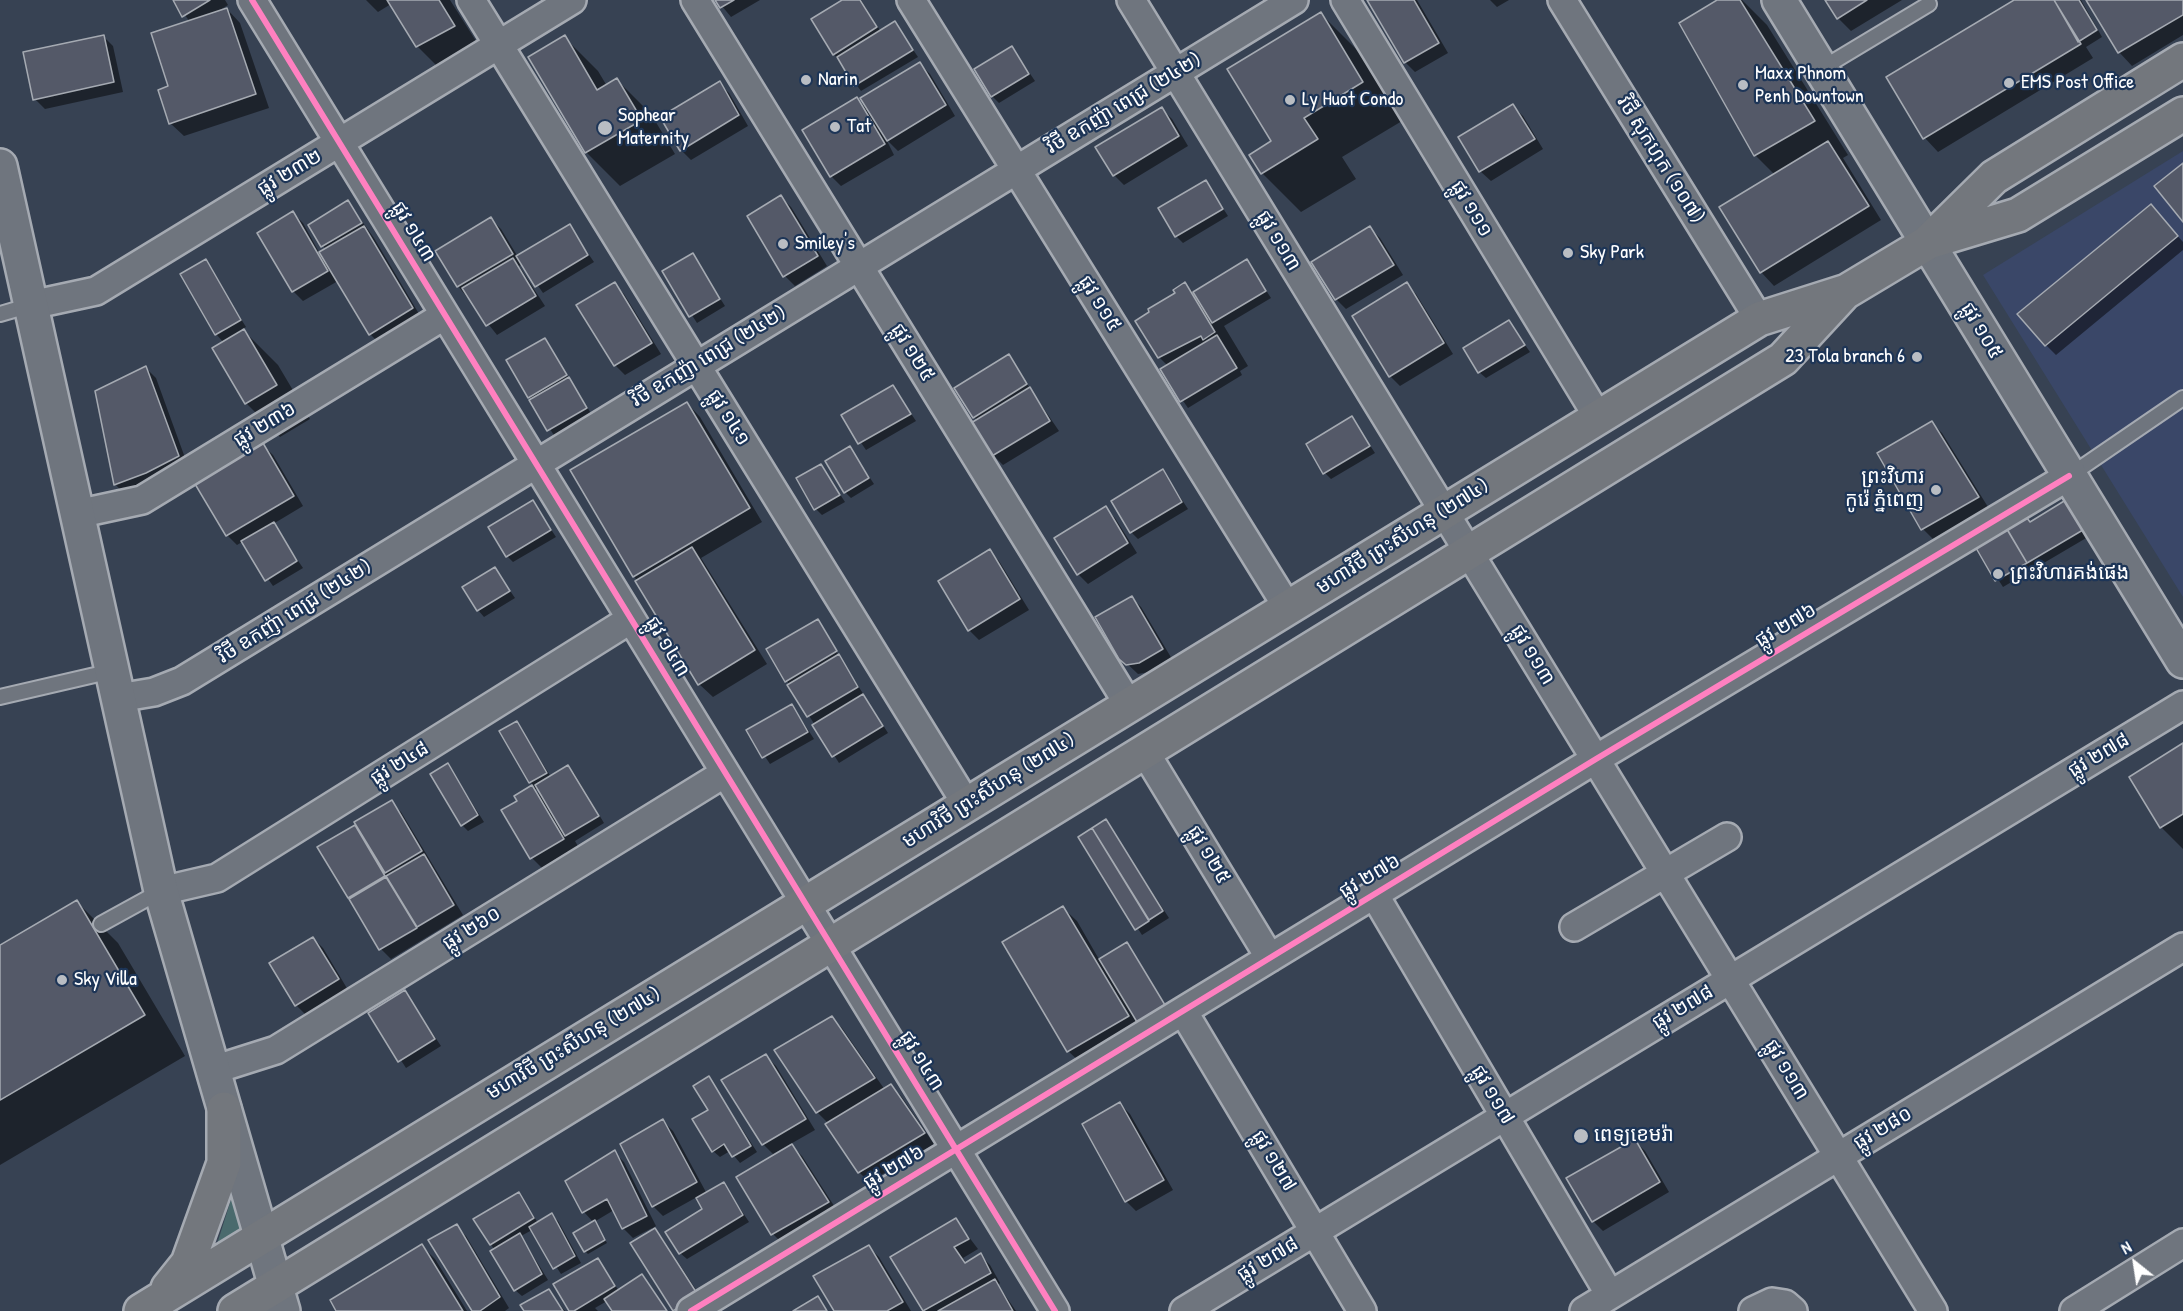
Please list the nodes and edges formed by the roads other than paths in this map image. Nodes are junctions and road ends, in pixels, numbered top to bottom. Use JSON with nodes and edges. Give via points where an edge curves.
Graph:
{"nodes":[{"id":1,"x":252,"y":0,"type":"edge"},
{"id":2,"x":471,"y":0,"type":"edge"},
{"id":3,"x":572,"y":0,"type":"edge"},
{"id":4,"x":695,"y":0,"type":"edge"},
{"id":5,"x":912,"y":0,"type":"edge"},
{"id":6,"x":1131,"y":0,"type":"edge"},
{"id":7,"x":1294,"y":0,"type":"edge"},
{"id":8,"x":1345,"y":0,"type":"edge"},
{"id":9,"x":1562,"y":0,"type":"edge"},
{"id":10,"x":1779,"y":0,"type":"edge"},
{"id":11,"x":1929,"y":4,"type":"dead end"},
{"id":12,"x":499,"y":45,"type":"junction"},
{"id":13,"x":2183,"y":60,"type":"edge"},
{"id":14,"x":1821,"y":69,"type":"junction"},
{"id":15,"x":1175,"y":72,"type":"junction"},
{"id":16,"x":2183,"y":114,"type":"edge"},
{"id":17,"x":340,"y":143,"type":"junction"},
{"id":18,"x":0,"y":166,"type":"edge"},
{"id":19,"x":1016,"y":170,"type":"junction"},
{"id":20,"x":1927,"y":243,"type":"junction"},
{"id":21,"x":858,"y":266,"type":"junction"},
{"id":22,"x":1846,"y":291,"type":"junction"},
{"id":23,"x":15,"y":309,"type":"edge"},
{"id":24,"x":445,"y":315,"type":"junction"},
{"id":25,"x":1759,"y":319,"type":"junction"},
{"id":26,"x":696,"y":365,"type":"junction"},
{"id":27,"x":2183,"y":398,"type":"edge"},
{"id":28,"x":1598,"y":417,"type":"junction"},
{"id":29,"x":536,"y":463,"type":"junction"},
{"id":30,"x":2069,"y":476,"type":"junction"},
{"id":31,"x":1444,"y":512,"type":"junction"},
{"id":32,"x":77,"y":514,"type":"junction"},
{"id":33,"x":1469,"y":553,"type":"junction"},
{"id":34,"x":1288,"y":608,"type":"junction"},
{"id":35,"x":631,"y":619,"type":"junction"},
{"id":36,"x":2183,"y":661,"type":"edge"},
{"id":37,"x":115,"y":685,"type":"junction"},
{"id":38,"x":0,"y":697,"type":"edge"},
{"id":39,"x":1129,"y":705,"type":"junction"},
{"id":40,"x":2183,"y":705,"type":"edge"},
{"id":41,"x":1145,"y":752,"type":"junction"},
{"id":42,"x":1596,"y":759,"type":"junction"},
{"id":43,"x":725,"y":773,"type":"junction"},
{"id":44,"x":967,"y":805,"type":"junction"},
{"id":45,"x":1727,"y":837,"type":"dead end"},
{"id":46,"x":1665,"y":873,"type":"junction"},
{"id":47,"x":161,"y":891,"type":"junction"},
{"id":48,"x":1374,"y":894,"type":"junction"},
{"id":49,"x":805,"y":904,"type":"junction"},
{"id":50,"x":101,"y":924,"type":"dead end"},
{"id":51,"x":1574,"y":927,"type":"dead end"},
{"id":52,"x":831,"y":945,"type":"junction"},
{"id":53,"x":2183,"y":947,"type":"edge"},
{"id":54,"x":1270,"y":958,"type":"junction"},
{"id":55,"x":1730,"y":979,"type":"junction"},
{"id":56,"x":1183,"y":1011,"type":"junction"},
{"id":57,"x":213,"y":1070,"type":"junction"},
{"id":58,"x":224,"y":1109,"type":"junction"},
{"id":59,"x":1505,"y":1116,"type":"junction"},
{"id":60,"x":956,"y":1149,"type":"junction"},
{"id":61,"x":1839,"y":1156,"type":"junction"},
{"id":62,"x":1315,"y":1231,"type":"junction"},
{"id":63,"x":261,"y":1235,"type":"junction"},
{"id":64,"x":2183,"y":1243,"type":"edge"},
{"id":65,"x":1610,"y":1295,"type":"junction"},
{"id":66,"x":280,"y":1298,"type":"edge"},
{"id":67,"x":149,"y":1306,"type":"edge"},
{"id":68,"x":705,"y":1307,"type":"edge"},
{"id":69,"x":235,"y":1311,"type":"edge"},
{"id":70,"x":1055,"y":1311,"type":"edge"},
{"id":71,"x":1184,"y":1311,"type":"edge"},
{"id":72,"x":1362,"y":1311,"type":"edge"},
{"id":73,"x":1584,"y":1311,"type":"edge"},
{"id":74,"x":1753,"y":1311,"type":"edge"},
{"id":75,"x":1793,"y":1311,"type":"edge"},
{"id":76,"x":1933,"y":1311,"type":"edge"},
{"id":77,"x":2074,"y":1311,"type":"edge"}],
"edges":[{"from":1,"to":17,"type":"street","name":"ផ្លូវ ១៤៣"},
{"from":2,"to":12,"type":"street","name":"ផ្លូវ ១៤១"},
{"from":3,"to":12,"type":"street","name":"ផ្លូវ ២៣២"},
{"from":4,"to":21,"type":"street","name":"ផ្លូវ ១២៥"},
{"from":5,"to":19,"type":"street","name":"ផ្លូវ ១១៥"},
{"from":6,"to":15,"type":"street","name":"ផ្លូវ ១១៣"},
{"from":7,"to":15,"type":"street","name":"វិថី ឧកញ៉ា ពេជ្រ (២៤២)"},
{"from":8,"to":28,"type":"street","name":"ផ្លូវ ១១១"},
{"from":9,"to":25,"type":"street","name":"វិថី សុកហុក (១០៧)"},
{"from":10,"to":14,"type":"street","name":"ផ្លូវ ១០៥"},
{"from":11,"to":14,"type":"lane"},
{"from":12,"to":17,"type":"street","name":"ផ្លូវ ២៣២"},
{"from":12,"to":26,"type":"street","name":"ផ្លូវ ១៤១"},
{"from":13,"to":20,"type":"main road","name":"មហាវិថី ព្រះសីហនុ (២៧៤)","via":[[1994,177]]},
{"from":14,"to":20,"type":"street","name":"ផ្លូវ ១០៥"},
{"from":15,"to":19,"type":"street","name":"វិថី ឧកញ៉ា ពេជ្រ (២៤២)"},
{"from":15,"to":31,"type":"street","name":"ផ្លូវ ១១៣"},
{"from":16,"to":20,"type":"main road","name":"មហាវិថី ព្រះសីហនុ (២៧៤)","via":[[2018,215]]},
{"from":17,"to":23,"type":"street","name":"ផ្លូវ ២៣២","via":[[96,291]]},
{"from":17,"to":24,"type":"street","name":"ផ្លូវ ១៤៣"},
{"from":18,"to":23,"type":"street"},
{"from":19,"to":21,"type":"street","name":"វិថី ឧកញ៉ា ពេជ្រ (២៤២)"},
{"from":19,"to":34,"type":"street","name":"ផ្លូវ ១១៥"},
{"from":20,"to":22,"type":"main road","name":"មហាវិថី ព្រះសីហនុ (២៧៤)"},
{"from":20,"to":30,"type":"street","name":"ផ្លូវ ១០៥"},
{"from":21,"to":26,"type":"street","name":"វិថី ឧកញ៉ា ពេជ្រ (២៤២)"},
{"from":21,"to":39,"type":"street","name":"ផ្លូវ ១២៥"},
{"from":22,"to":25,"type":"main road","name":"មហាវិថី ព្រះសីហនុ (២៧៤)"},
{"from":22,"to":33,"type":"main road","name":"មហាវិថី ព្រះសីហនុ (២៧៤)","via":[[1783,359]]},
{"from":23,"to":32,"type":"street"},
{"from":24,"to":29,"type":"street","name":"ផ្លូវ ១៤៣"},
{"from":24,"to":32,"type":"street","name":"ផ្លូវ ២៣៦","via":[[142,500]]},
{"from":25,"to":28,"type":"main road","name":"មហាវិថី ព្រះសីហនុ (២៧៤)"},
{"from":26,"to":29,"type":"street","name":"វិថី ឧកញ៉ា ពេជ្រ (២៤២)"},
{"from":26,"to":44,"type":"street","name":"ផ្លូវ ១៤១"},
{"from":27,"to":30,"type":"lane"},
{"from":28,"to":31,"type":"main road","name":"មហាវិថី ព្រះសីហនុ (២៧៤)"},
{"from":29,"to":35,"type":"street","name":"ផ្លូវ ១៤៣"},
{"from":29,"to":37,"type":"street","name":"វិថី ឧកញ៉ា ពេជ្រ (២៤២)","via":[[182,681],[154,692]]},
{"from":30,"to":36,"type":"street","name":"ផ្លូវ ១០៥"},
{"from":30,"to":42,"type":"street","name":"ផ្លូវ ២៧៦"},
{"from":31,"to":33,"type":"street","name":"ផ្លូវ ១១៣"},
{"from":31,"to":34,"type":"main road","name":"មហាវិថី ព្រះសីហនុ (២៧៤)"},
{"from":32,"to":37,"type":"street"},
{"from":33,"to":41,"type":"main road","name":"មហាវិថី ព្រះសីហនុ (២៧៤)"},
{"from":33,"to":42,"type":"street","name":"ផ្លូវ ១១៣"},
{"from":34,"to":39,"type":"main road","name":"មហាវិថី ព្រះសីហនុ (២៧៤)"},
{"from":35,"to":43,"type":"street","name":"ផ្លូវ ១៤៣"},
{"from":35,"to":47,"type":"street","name":"ផ្លូវ ២៤៨","via":[[217,878]]},
{"from":37,"to":38,"type":"lane"},
{"from":37,"to":47,"type":"street"},
{"from":39,"to":44,"type":"main road","name":"មហាវិថី ព្រះសីហនុ (២៧៤)"},
{"from":40,"to":55,"type":"street","name":"ផ្លូវ ២៧៨"},
{"from":41,"to":52,"type":"main road","name":"មហាវិថី ព្រះសីហនុ (២៧៤)"},
{"from":41,"to":54,"type":"street","name":"ផ្លូវ ១២៥"},
{"from":42,"to":46,"type":"street","name":"ផ្លូវ ១១៣"},
{"from":42,"to":48,"type":"street","name":"ផ្លូវ ២៧៦"},
{"from":43,"to":49,"type":"street","name":"ផ្លូវ ១៤៣"},
{"from":43,"to":57,"type":"street","name":"ផ្លូវ ២៦០","via":[[276,1050]]},
{"from":44,"to":49,"type":"main road","name":"មហាវិថី ព្រះសីហនុ (២៧៤)"},
{"from":45,"to":46,"type":"street"},
{"from":46,"to":51,"type":"street"},
{"from":46,"to":55,"type":"street","name":"ផ្លូវ ១១៣"},
{"from":47,"to":50,"type":"lane"},
{"from":47,"to":57,"type":"street"},
{"from":48,"to":54,"type":"street","name":"ផ្លូវ ២៧៦"},
{"from":48,"to":59,"type":"street","name":"ផ្លូវ ១១៧"},
{"from":49,"to":52,"type":"street","name":"ផ្លូវ ១៤៣"},
{"from":49,"to":63,"type":"main road","name":"មហាវិថី ព្រះសីហនុ (២៧៤)"},
{"from":52,"to":60,"type":"street","name":"ផ្លូវ ១៤៣"},
{"from":52,"to":66,"type":"main road","name":"មហាវិថី ព្រះសីហនុ (២៧៤)"},
{"from":53,"to":61,"type":"street","name":"ផ្លូវ ២៨០"},
{"from":54,"to":56,"type":"street","name":"ផ្លូវ ២៧៦"},
{"from":55,"to":59,"type":"street","name":"ផ្លូវ ២៧៨"},
{"from":55,"to":61,"type":"street","name":"ផ្លូវ ១១៣"},
{"from":56,"to":60,"type":"street","name":"ផ្លូវ ២៧៦"},
{"from":56,"to":62,"type":"street","name":"ផ្លូវ ១២៧"},
{"from":57,"to":58,"type":"street"},
{"from":58,"to":63,"type":"street"},
{"from":58,"to":67,"type":"main road","via":[[224,1163],[188,1263]]},
{"from":59,"to":62,"type":"street","name":"ផ្លូវ ២៧៨"},
{"from":59,"to":65,"type":"street","name":"ផ្លូវ ១១៧"},
{"from":60,"to":68,"type":"street","name":"ផ្លូវ ២៧៦"},
{"from":60,"to":70,"type":"street","name":"ផ្លូវ ១៤៣"},
{"from":61,"to":65,"type":"street","name":"ផ្លូវ ២៨០"},
{"from":61,"to":76,"type":"street","name":"ផ្លូវ ១១៣"},
{"from":62,"to":71,"type":"street","name":"ផ្លូវ ២៧៨"},
{"from":62,"to":72,"type":"street","name":"ផ្លូវ ១២៧"},
{"from":63,"to":66,"type":"street"},
{"from":63,"to":67,"type":"main road","name":"មហាវិថី ព្រះសីហនុ (២៧៤)"},
{"from":64,"to":77,"type":"street"},
{"from":65,"to":73,"type":"street","name":"ផ្លូវ ២៨០"},
{"from":66,"to":69,"type":"main road","name":"មហាវិថី ព្រះសីហនុ (២៧៤)"},
{"from":74,"to":75,"type":"street","via":[[1772,1302],[1785,1304]]}]}
